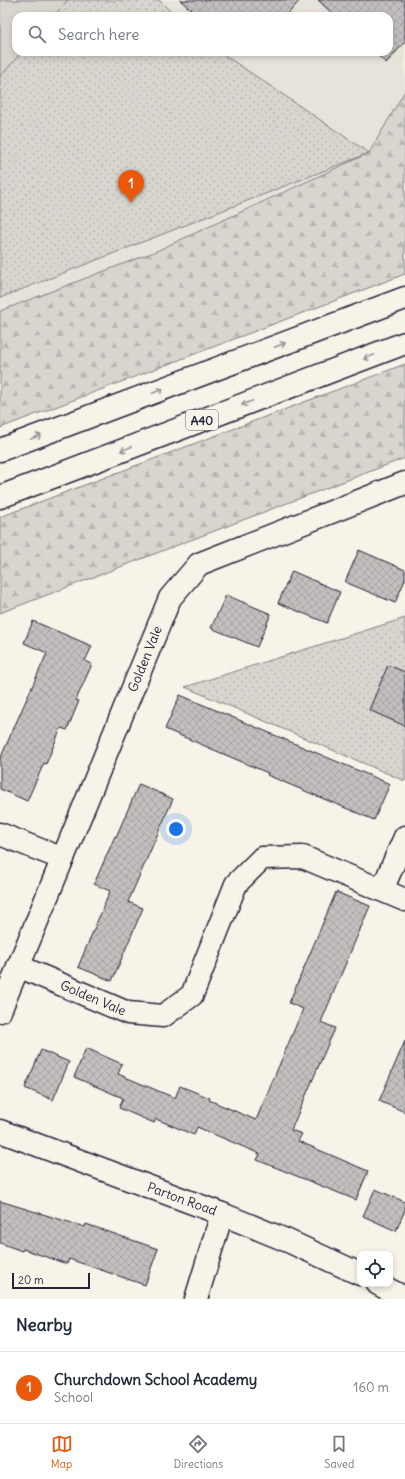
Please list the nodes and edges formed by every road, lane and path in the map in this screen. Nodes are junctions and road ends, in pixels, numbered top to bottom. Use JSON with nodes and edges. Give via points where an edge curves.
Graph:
{"nodes":[{"id":1,"x":405,"y":298,"type":"edge"},
{"id":2,"x":405,"y":343,"type":"edge"},
{"id":3,"x":0,"y":450,"type":"edge"},
{"id":4,"x":405,"y":483,"type":"edge"},
{"id":5,"x":0,"y":497,"type":"edge"},
{"id":6,"x":0,"y":834,"type":"edge"},
{"id":7,"x":405,"y":837,"type":"edge"},
{"id":8,"x":63,"y":859,"type":"junction"},
{"id":9,"x":382,"y":890,"type":"junction"},
{"id":10,"x":405,"y":900,"type":"edge"},
{"id":11,"x":18,"y":966,"type":"junction"},
{"id":12,"x":0,"y":1011,"type":"edge"},
{"id":13,"x":0,"y":1131,"type":"edge"},
{"id":14,"x":222,"y":1214,"type":"junction"},
{"id":15,"x":357,"y":1273,"type":"edge"},
{"id":16,"x":384,"y":1287,"type":"edge"},
{"id":17,"x":405,"y":1298,"type":"edge"},
{"id":18,"x":196,"y":1299,"type":"edge"}],
"edges":[{"from":3,"to":1,"type":"main road","one_way":true},
{"from":2,"to":5,"type":"main road","number":"A40","one_way":true},
{"from":4,"to":8,"type":"main road","name":"Golden Vale","via":[[199,564],[170,598]]},
{"from":6,"to":8,"type":"main road"},
{"from":7,"to":9,"type":"main road"},
{"from":8,"to":11,"type":"main road","name":"Golden Vale"},
{"from":9,"to":10,"type":"main road","name":"Golden Vale"},
{"from":9,"to":11,"type":"main road","name":"Golden Vale","via":[[303,857],[262,858],[236,884],[192,995],[163,1016],[128,1013]]},
{"from":11,"to":12,"type":"main road","name":"Golden Vale"},
{"from":13,"to":14,"type":"main road","name":"Parton Road"},
{"from":14,"to":15,"type":"main road","name":"Parton Road"},
{"from":14,"to":18,"type":"main road"},
{"from":16,"to":17,"type":"main road"}]}
